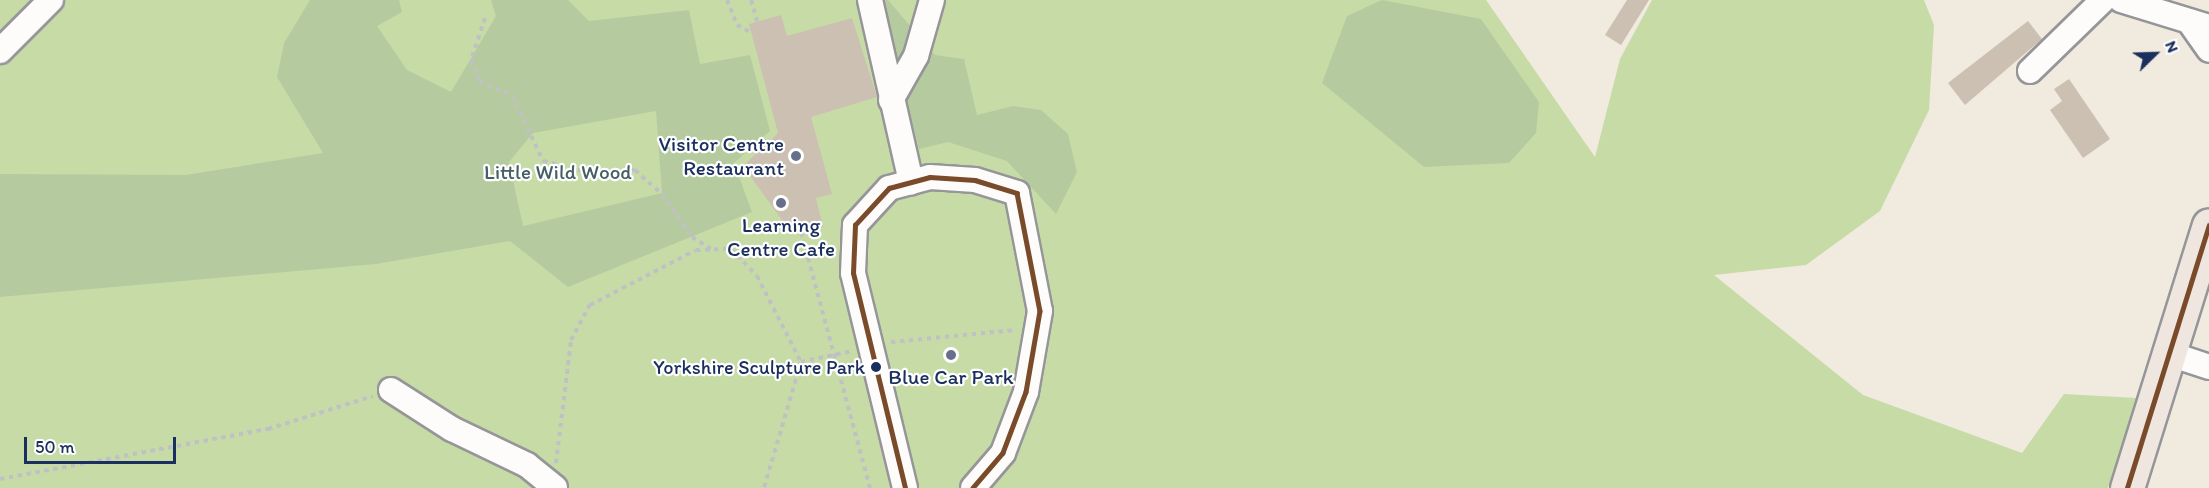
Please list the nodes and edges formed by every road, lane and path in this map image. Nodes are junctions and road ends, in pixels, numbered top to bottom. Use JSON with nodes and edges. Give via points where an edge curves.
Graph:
{"nodes":[{"id":1,"x":51,"y":0,"type":"edge"},
{"id":2,"x":727,"y":0,"type":"edge"},
{"id":3,"x":752,"y":0,"type":"edge"},
{"id":4,"x":870,"y":0,"type":"edge"},
{"id":5,"x":932,"y":0,"type":"edge"},
{"id":6,"x":2103,"y":0,"type":"edge"},
{"id":7,"x":2121,"y":0,"type":"edge"},
{"id":8,"x":485,"y":18,"type":"dead end"},
{"id":9,"x":757,"y":21,"type":"dead end"},
{"id":10,"x":2199,"y":24,"type":"edge"},
{"id":11,"x":752,"y":33,"type":"dead end"},
{"id":12,"x":2209,"y":50,"type":"edge"},
{"id":13,"x":0,"y":51,"type":"edge"},
{"id":14,"x":2030,"y":71,"type":"dead end"},
{"id":15,"x":891,"y":100,"type":"junction"},
{"id":16,"x":911,"y":182,"type":"junction"},
{"id":17,"x":2209,"y":225,"type":"edge"},
{"id":18,"x":801,"y":232,"type":"dead end"},
{"id":19,"x":711,"y":250,"type":"junction"},
{"id":20,"x":1037,"y":331,"type":"junction"},
{"id":21,"x":869,"y":347,"type":"junction"},
{"id":22,"x":2170,"y":354,"type":"junction"},
{"id":23,"x":833,"y":355,"type":"junction"},
{"id":24,"x":801,"y":362,"type":"junction"},
{"id":25,"x":2209,"y":367,"type":"edge"},
{"id":26,"x":391,"y":390,"type":"joint"},
{"id":27,"x":0,"y":479,"type":"edge"},
{"id":28,"x":548,"y":483,"type":"edge"},
{"id":29,"x":764,"y":488,"type":"edge"},
{"id":30,"x":870,"y":488,"type":"edge"},
{"id":31,"x":905,"y":488,"type":"edge"},
{"id":32,"x":973,"y":488,"type":"edge"},
{"id":33,"x":2127,"y":488,"type":"edge"}],
"edges":[{"from":1,"to":13,"type":"street"},
{"from":2,"to":11,"type":"path","via":[[737,26]]},
{"from":3,"to":9,"type":"path"},
{"from":4,"to":15,"type":"street"},
{"from":5,"to":15,"type":"street","via":[[916,56]]},
{"from":6,"to":14,"type":"street"},
{"from":7,"to":10,"type":"street"},
{"from":8,"to":19,"type":"path","via":[[471,60],[479,81],[512,96],[528,121],[543,161],[595,174],[634,170],[662,194],[692,237]]},
{"from":10,"to":12,"type":"street"},
{"from":15,"to":16,"type":"street"},
{"from":16,"to":20,"type":"street","via":[[930,177],[975,180],[1017,193],[1040,311]]},
{"from":16,"to":21,"type":"street","via":[[889,188],[855,225],[853,273]]},
{"from":17,"to":22,"type":"highway"},
{"from":18,"to":23,"type":"path"},
{"from":19,"to":24,"type":"path","via":[[731,249],[757,276]]},
{"from":19,"to":28,"type":"path","via":[[696,250],[590,305],[571,340],[555,470]]},
{"from":20,"to":21,"type":"path","via":[[979,330]]},
{"from":20,"to":32,"type":"street","via":[[1026,392],[1003,453]]},
{"from":21,"to":23,"type":"path"},
{"from":21,"to":31,"type":"street"},
{"from":22,"to":25,"type":"street"},
{"from":22,"to":33,"type":"highway"},
{"from":23,"to":24,"type":"path"},
{"from":23,"to":30,"type":"path"},
{"from":24,"to":29,"type":"path"},
{"from":26,"to":27,"type":"path","via":[[268,429]]},
{"from":26,"to":28,"type":"street"}]}
